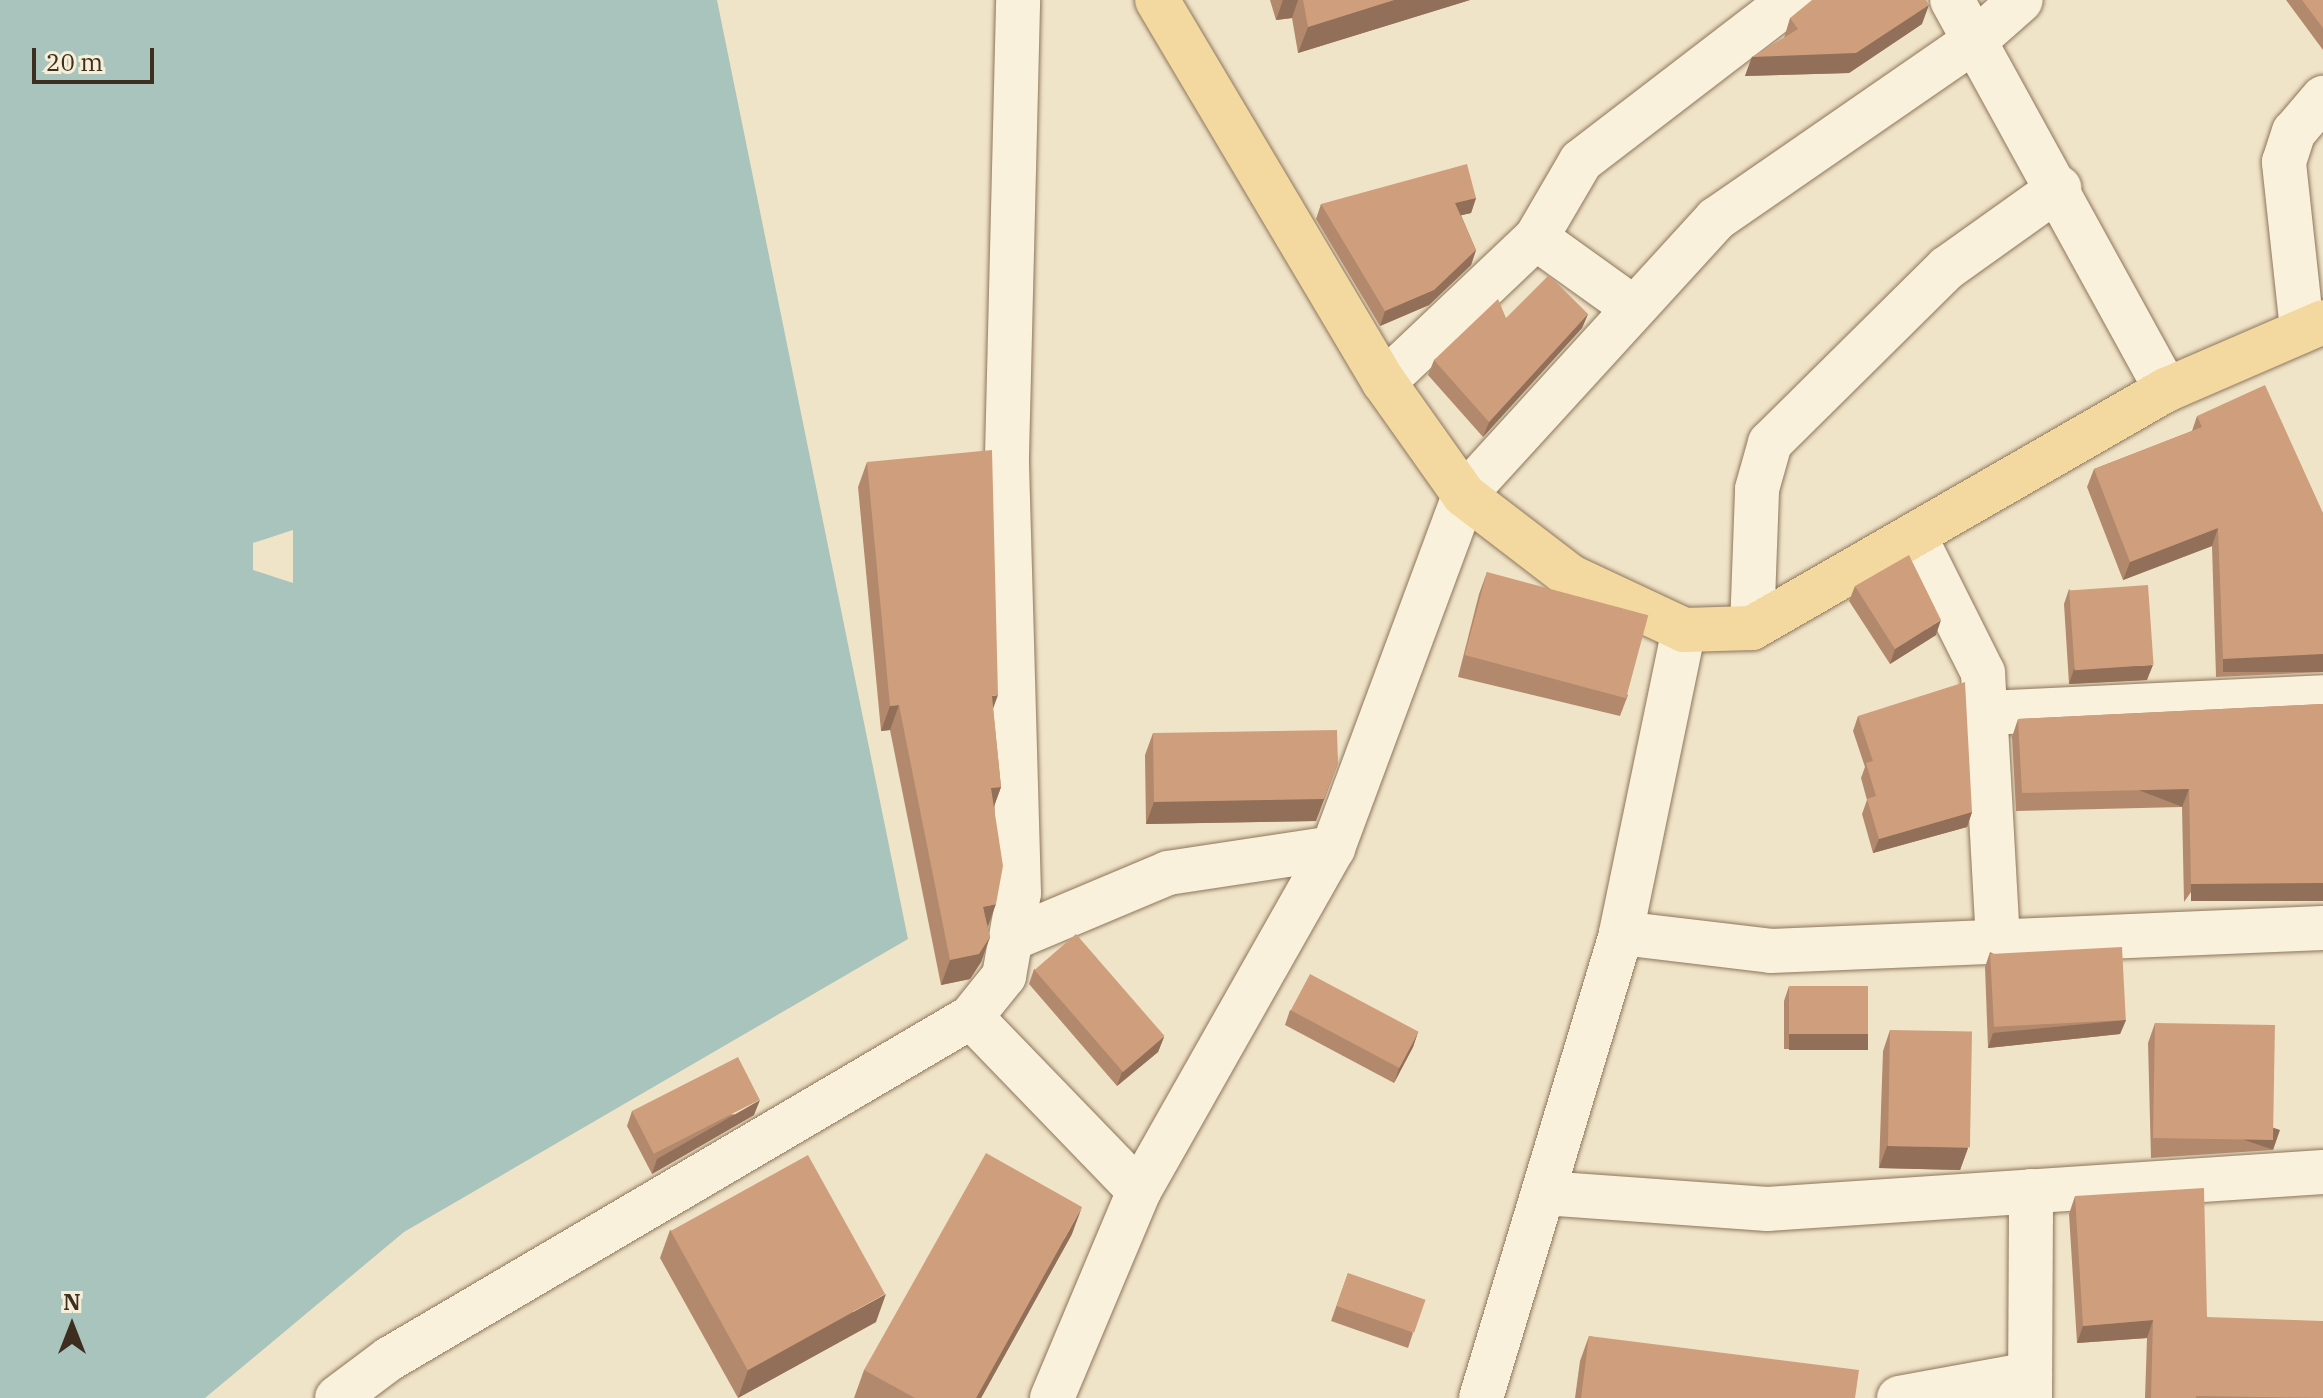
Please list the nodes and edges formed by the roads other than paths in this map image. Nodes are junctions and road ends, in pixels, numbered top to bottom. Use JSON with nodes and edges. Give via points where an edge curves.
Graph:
{"nodes":[{"id":1,"x":1018,"y":0,"type":"edge"},
{"id":2,"x":1157,"y":0,"type":"edge"},
{"id":3,"x":1791,"y":0,"type":"edge"},
{"id":4,"x":1952,"y":0,"type":"edge"},
{"id":5,"x":2021,"y":0,"type":"edge"},
{"id":6,"x":1978,"y":38,"type":"junction"},
{"id":7,"x":2323,"y":98,"type":"edge"},
{"id":8,"x":2059,"y":188,"type":"junction"},
{"id":9,"x":1536,"y":238,"type":"junction"},
{"id":10,"x":1631,"y":306,"type":"junction"},
{"id":11,"x":2313,"y":326,"type":"edge"},
{"id":12,"x":1384,"y":382,"type":"junction"},
{"id":13,"x":2166,"y":390,"type":"junction"},
{"id":14,"x":1464,"y":495,"type":"junction"},
{"id":15,"x":1914,"y":535,"type":"junction"},
{"id":16,"x":1752,"y":628,"type":"junction"},
{"id":17,"x":1684,"y":630,"type":"junction"},
{"id":18,"x":2323,"y":697,"type":"edge"},
{"id":19,"x":1988,"y":713,"type":"junction"},
{"id":20,"x":1333,"y":848,"type":"junction"},
{"id":21,"x":2323,"y":928,"type":"edge"},
{"id":22,"x":1621,"y":933,"type":"junction"},
{"id":23,"x":1016,"y":937,"type":"junction"},
{"id":24,"x":1998,"y":941,"type":"junction"},
{"id":25,"x":971,"y":1017,"type":"junction"},
{"id":26,"x":2323,"y":1172,"type":"edge"},
{"id":27,"x":1139,"y":1191,"type":"junction"},
{"id":28,"x":2031,"y":1191,"type":"junction"},
{"id":29,"x":1544,"y":1193,"type":"junction"},
{"id":30,"x":2030,"y":1386,"type":"edge"},
{"id":31,"x":337,"y":1398,"type":"edge"},
{"id":32,"x":1052,"y":1398,"type":"edge"},
{"id":33,"x":1481,"y":1398,"type":"edge"},
{"id":34,"x":1899,"y":1398,"type":"edge"}],
"edges":[{"from":1,"to":23,"type":"street","via":[[1007,456]]},
{"from":2,"to":12,"type":"main road"},
{"from":3,"to":9,"type":"street","via":[[1581,161]]},
{"from":4,"to":6,"type":"street"},
{"from":5,"to":6,"type":"street"},
{"from":6,"to":8,"type":"street"},
{"from":6,"to":10,"type":"street","via":[[1716,219]]},
{"from":7,"to":11,"type":"street","via":[[2294,132],[2284,162]]},
{"from":8,"to":13,"type":"street"},
{"from":8,"to":16,"type":"street","via":[[1947,268],[1770,443],[1757,489]]},
{"from":9,"to":10,"type":"street"},
{"from":9,"to":12,"type":"street"},
{"from":10,"to":14,"type":"street"},
{"from":11,"to":13,"type":"main road"},
{"from":12,"to":14,"type":"main road"},
{"from":13,"to":15,"type":"main road"},
{"from":14,"to":17,"type":"main road","via":[[1571,577]]},
{"from":14,"to":20,"type":"street"},
{"from":15,"to":16,"type":"main road"},
{"from":15,"to":19,"type":"street","via":[[1973,646]]},
{"from":16,"to":17,"type":"main road"},
{"from":17,"to":22,"type":"street"},
{"from":18,"to":19,"type":"street"},
{"from":19,"to":24,"type":"street"},
{"from":20,"to":23,"type":"street","via":[[1168,873]]},
{"from":20,"to":27,"type":"street"},
{"from":21,"to":24,"type":"street"},
{"from":22,"to":24,"type":"street","via":[[1771,951]]},
{"from":22,"to":29,"type":"street"},
{"from":23,"to":25,"type":"street","via":[[1004,976]]},
{"from":25,"to":27,"type":"street"},
{"from":25,"to":31,"type":"street","via":[[389,1359]]},
{"from":26,"to":28,"type":"street"},
{"from":27,"to":32,"type":"street"},
{"from":28,"to":29,"type":"street","via":[[1767,1209]]},
{"from":28,"to":30,"type":"street"},
{"from":29,"to":33,"type":"street"},
{"from":30,"to":34,"type":"street"}]}
